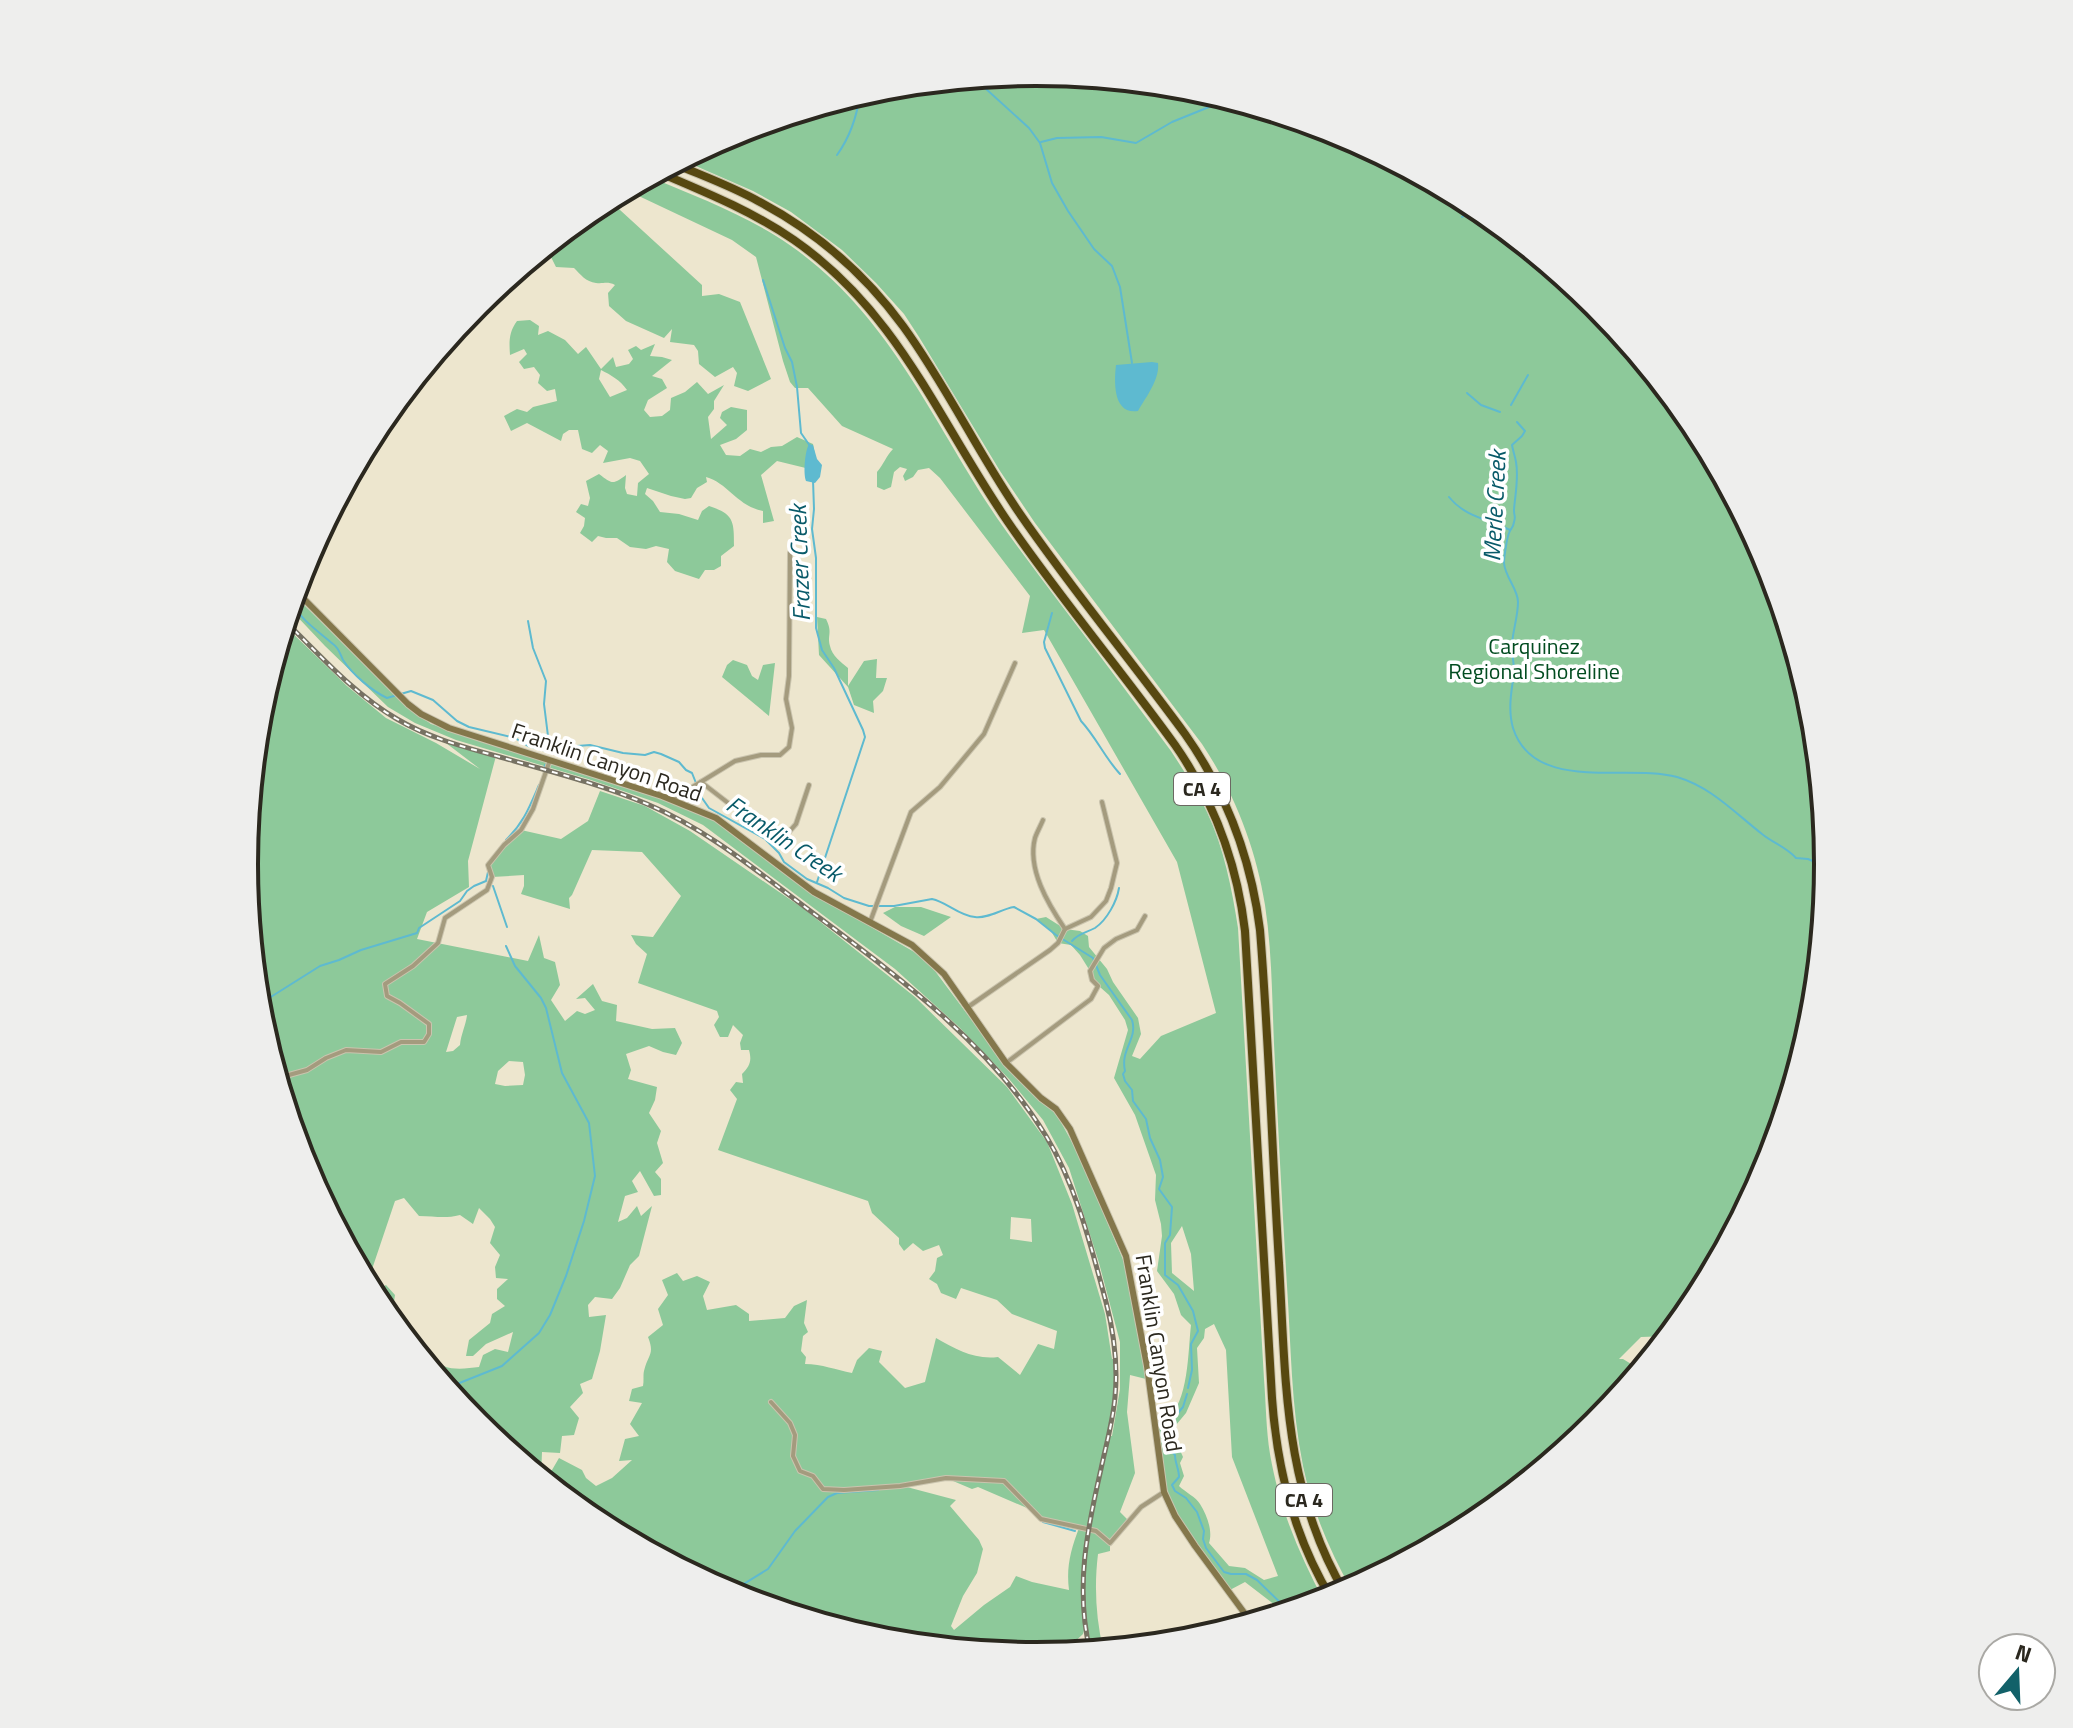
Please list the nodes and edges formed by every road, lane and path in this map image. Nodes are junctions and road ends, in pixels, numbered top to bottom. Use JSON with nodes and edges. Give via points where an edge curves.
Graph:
{"nodes":[{"id":1,"x":687,"y":169,"type":"edge"},
{"id":2,"x":671,"y":178,"type":"edge"},
{"id":3,"x":790,"y":553,"type":"dead end"},
{"id":4,"x":305,"y":600,"type":"edge"},
{"id":5,"x":1015,"y":663,"type":"dead end"},
{"id":6,"x":550,"y":760,"type":"junction"},
{"id":7,"x":701,"y":782,"type":"junction"},
{"id":8,"x":809,"y":785,"type":"dead end"},
{"id":9,"x":673,"y":800,"type":"junction"},
{"id":10,"x":1102,"y":802,"type":"dead end"},
{"id":11,"x":1043,"y":820,"type":"dead end"},
{"id":12,"x":1145,"y":916,"type":"dead end"},
{"id":13,"x":870,"y":922,"type":"junction"},
{"id":14,"x":1065,"y":929,"type":"junction"},
{"id":15,"x":966,"y":1008,"type":"junction"},
{"id":16,"x":1006,"y":1063,"type":"junction"},
{"id":17,"x":288,"y":1075,"type":"edge"},
{"id":18,"x":771,"y":1402,"type":"dead end"},
{"id":19,"x":1164,"y":1492,"type":"junction"},
{"id":20,"x":1339,"y":1581,"type":"edge"},
{"id":21,"x":1325,"y":1587,"type":"edge"},
{"id":22,"x":1244,"y":1613,"type":"edge"}],
"edges":[{"from":1,"to":20,"type":"highway","number":"CA 4","via":[[795,223],[845,261],[882,299],[1020,513],[1178,725],[1218,788],[1248,867],[1260,930],[1292,1442],[1312,1523]]},
{"from":2,"to":21,"type":"highway","number":"CA 4","via":[[775,227],[826,264],[871,309],[909,360],[1009,523],[1175,745],[1212,809],[1233,869],[1245,931],[1276,1441],[1296,1524]]},
{"from":3,"to":7,"type":"street","via":[[789,747],[780,755],[735,761]]},
{"from":4,"to":6,"type":"street","name":"Franklin Canyon Road","via":[[421,714]]},
{"from":5,"to":13,"type":"street","via":[[984,734],[940,787],[911,812]]},
{"from":6,"to":9,"type":"street","name":"Franklin Canyon Road"},
{"from":6,"to":17,"type":"street","via":[[521,830],[488,865],[492,877],[487,890],[445,918],[438,943],[385,984],[387,996],[429,1024],[424,1042],[401,1042],[381,1052],[346,1050]]},
{"from":7,"to":8,"type":"street","via":[[772,833],[788,833],[796,824]]},
{"from":7,"to":9,"type":"street"},
{"from":9,"to":13,"type":"street","name":"Franklin Canyon Road","via":[[716,818],[814,892]]},
{"from":10,"to":14,"type":"street","via":[[1117,863],[1111,888],[1091,917]]},
{"from":11,"to":14,"type":"street","via":[[1033,857],[1044,898]]},
{"from":12,"to":16,"type":"street","via":[[1137,930],[1116,939],[1097,958],[1090,971],[1098,986],[1091,999]]},
{"from":13,"to":15,"type":"street","name":"Franklin Canyon Road","via":[[912,945],[944,974]]},
{"from":14,"to":15,"type":"street","via":[[1058,943]]},
{"from":15,"to":16,"type":"street","name":"Franklin Canyon Road"},
{"from":16,"to":19,"type":"street","name":"Franklin Canyon Road","via":[[1070,1129],[1126,1256]]},
{"from":18,"to":19,"type":"street","via":[[790,1423],[800,1471],[813,1476],[823,1489],[946,1478],[1004,1481],[1041,1519],[1096,1531],[1110,1543],[1141,1507]]},
{"from":19,"to":22,"type":"street","name":"Franklin Canyon Road","via":[[1175,1516]]}]}
